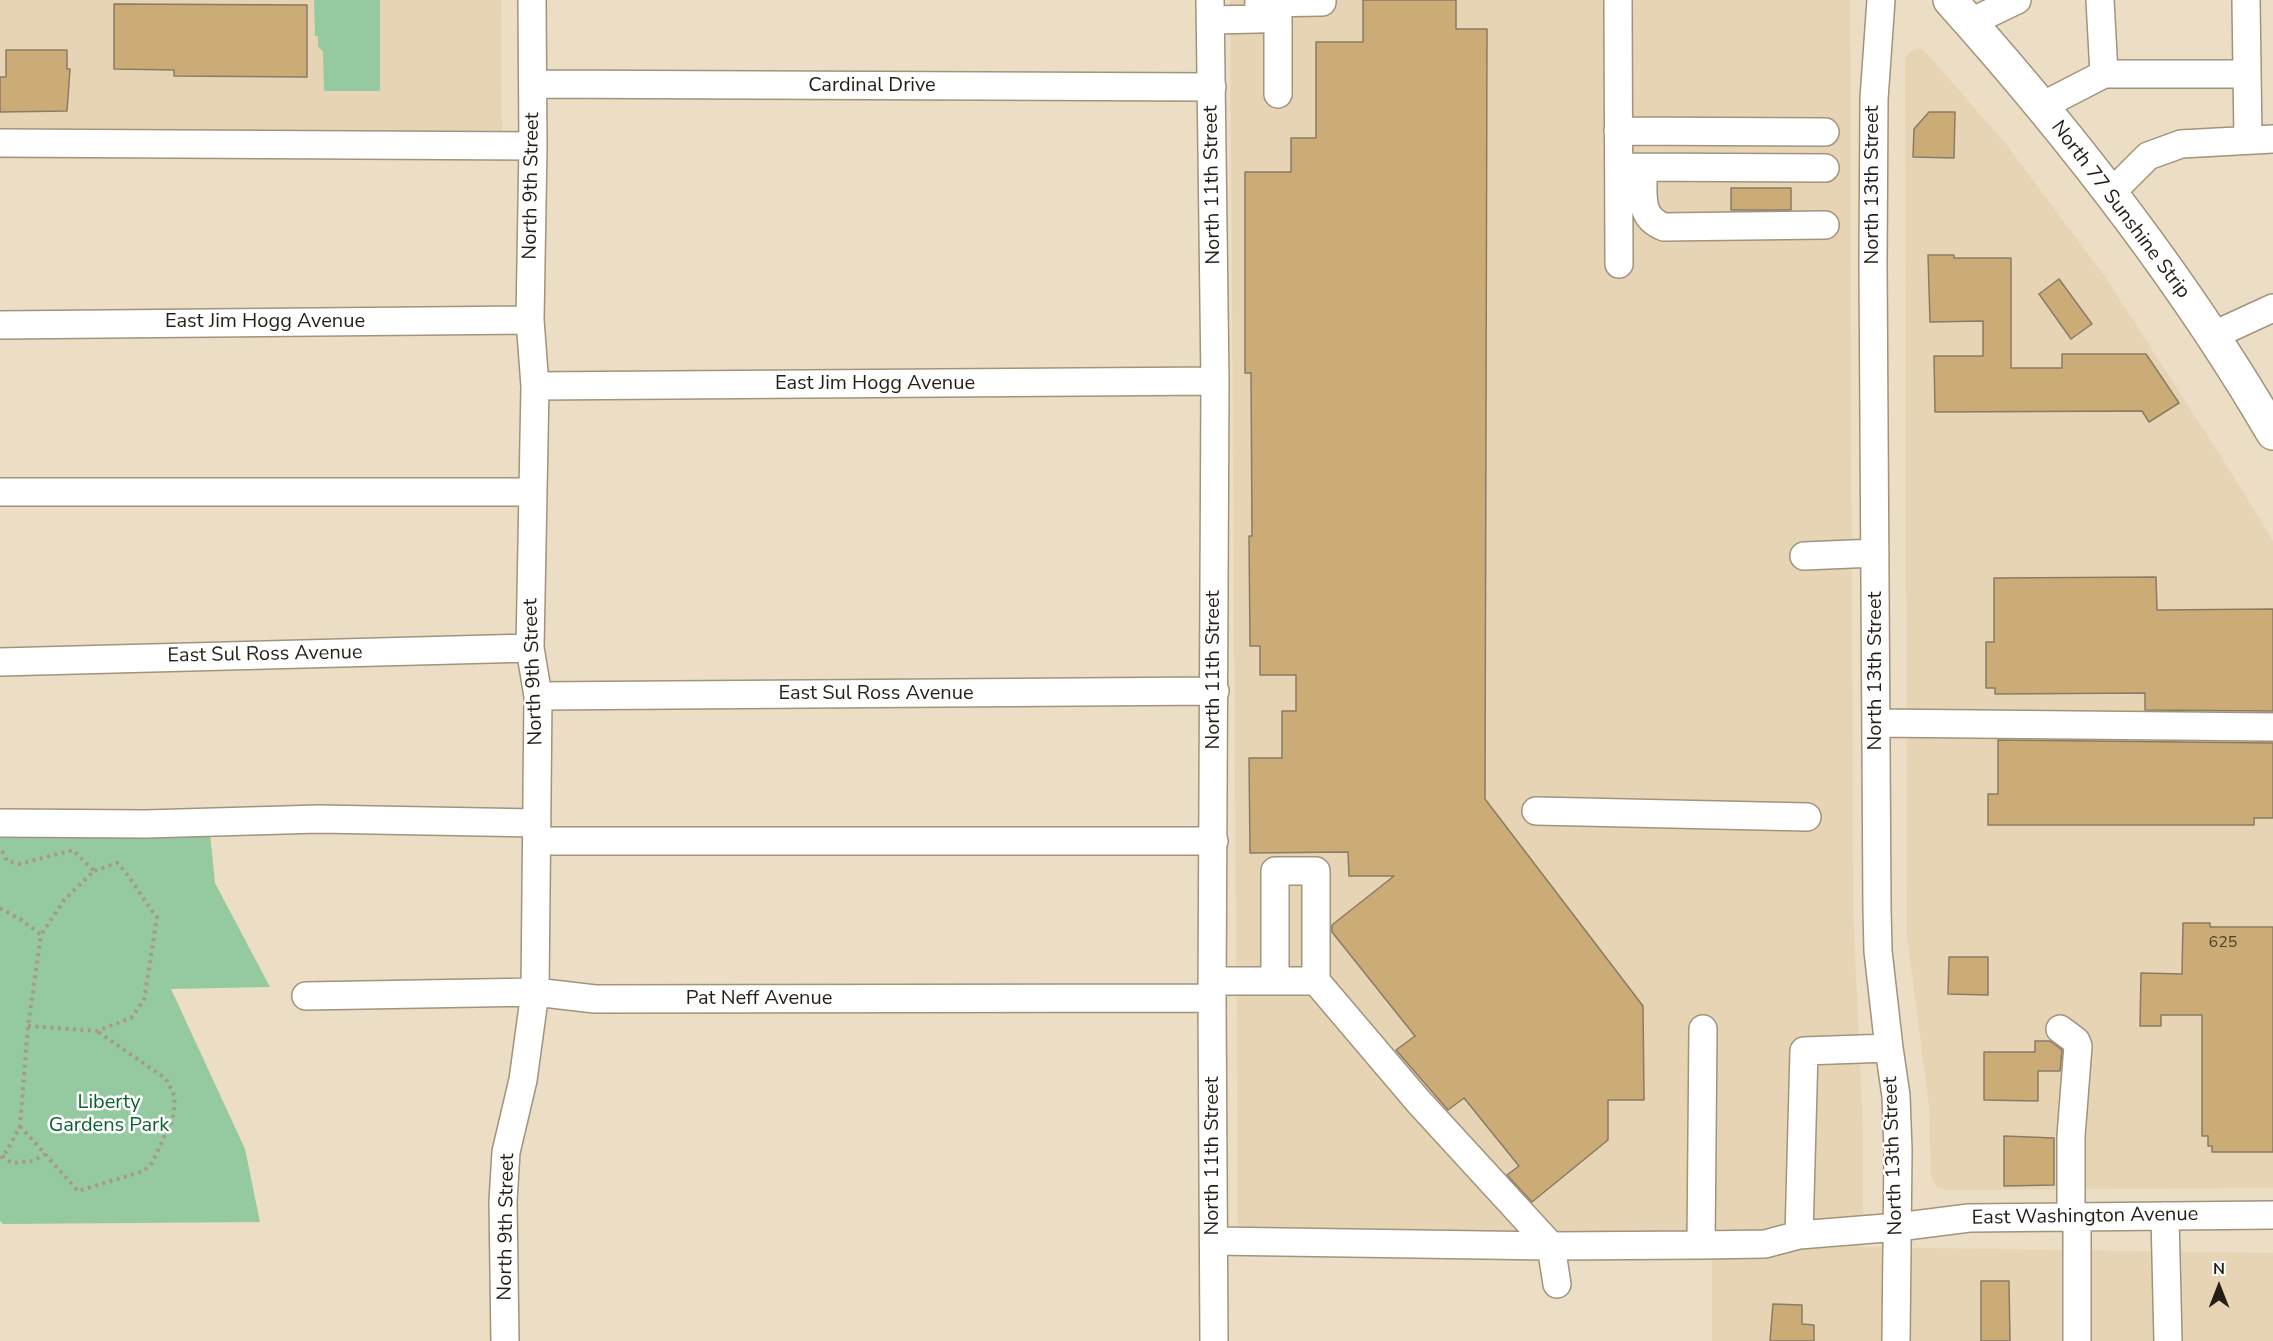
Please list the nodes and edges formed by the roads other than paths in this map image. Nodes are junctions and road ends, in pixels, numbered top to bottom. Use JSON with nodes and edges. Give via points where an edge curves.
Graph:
{"nodes":[{"id":1,"x":532,"y":0,"type":"edge"},
{"id":2,"x":1322,"y":0,"type":"edge"},
{"id":3,"x":1618,"y":0,"type":"edge"},
{"id":4,"x":1881,"y":0,"type":"edge"},
{"id":5,"x":2017,"y":0,"type":"edge"},
{"id":6,"x":2100,"y":0,"type":"edge"},
{"id":7,"x":2246,"y":0,"type":"edge"},
{"id":8,"x":1259,"y":7,"type":"edge"},
{"id":9,"x":1211,"y":10,"type":"edge"},
{"id":10,"x":1960,"y":11,"type":"edge"},
{"id":11,"x":2246,"y":74,"type":"junction"},
{"id":12,"x":2104,"y":75,"type":"junction"},
{"id":13,"x":532,"y":84,"type":"junction"},
{"id":14,"x":1212,"y":87,"type":"junction"},
{"id":15,"x":1278,"y":94,"type":"dead end"},
{"id":16,"x":2042,"y":106,"type":"junction"},
{"id":17,"x":1618,"y":131,"type":"junction"},
{"id":18,"x":1825,"y":132,"type":"dead end"},
{"id":19,"x":2260,"y":139,"type":"edge"},
{"id":20,"x":0,"y":143,"type":"edge"},
{"id":21,"x":533,"y":146,"type":"junction"},
{"id":22,"x":1631,"y":167,"type":"junction"},
{"id":23,"x":1825,"y":168,"type":"dead end"},
{"id":24,"x":2111,"y":193,"type":"junction"},
{"id":25,"x":1825,"y":225,"type":"dead end"},
{"id":26,"x":1619,"y":264,"type":"dead end"},
{"id":27,"x":2273,"y":308,"type":"edge"},
{"id":28,"x":530,"y":320,"type":"junction"},
{"id":29,"x":0,"y":324,"type":"edge"},
{"id":30,"x":2212,"y":336,"type":"junction"},
{"id":31,"x":1215,"y":381,"type":"junction"},
{"id":32,"x":535,"y":386,"type":"junction"},
{"id":33,"x":2273,"y":433,"type":"edge"},
{"id":34,"x":0,"y":492,"type":"edge"},
{"id":35,"x":533,"y":492,"type":"junction"},
{"id":36,"x":1875,"y":554,"type":"junction"},
{"id":37,"x":1804,"y":556,"type":"dead end"},
{"id":38,"x":530,"y":648,"type":"junction"},
{"id":39,"x":0,"y":662,"type":"edge"},
{"id":40,"x":1215,"y":691,"type":"junction"},
{"id":41,"x":538,"y":696,"type":"junction"},
{"id":42,"x":1876,"y":723,"type":"junction"},
{"id":43,"x":2273,"y":727,"type":"edge"},
{"id":44,"x":1536,"y":811,"type":"dead end"},
{"id":45,"x":1807,"y":817,"type":"dead end"},
{"id":46,"x":0,"y":823,"type":"edge"},
{"id":47,"x":537,"y":832,"type":"junction"},
{"id":48,"x":1214,"y":842,"type":"junction"},
{"id":49,"x":1275,"y":981,"type":"junction"},
{"id":50,"x":1316,"y":981,"type":"junction"},
{"id":51,"x":1212,"y":990,"type":"junction"},
{"id":52,"x":535,"y":992,"type":"junction"},
{"id":53,"x":306,"y":996,"type":"dead end"},
{"id":54,"x":1703,"y":1029,"type":"dead end"},
{"id":55,"x":2060,"y":1029,"type":"dead end"},
{"id":56,"x":1889,"y":1048,"type":"junction"},
{"id":57,"x":2273,"y":1215,"type":"edge"},
{"id":58,"x":2165,"y":1216,"type":"junction"},
{"id":59,"x":2074,"y":1217,"type":"junction"},
{"id":60,"x":1898,"y":1227,"type":"junction"},
{"id":61,"x":1799,"y":1235,"type":"junction"},
{"id":62,"x":1214,"y":1241,"type":"junction"},
{"id":63,"x":1701,"y":1245,"type":"junction"},
{"id":64,"x":1551,"y":1246,"type":"junction"},
{"id":65,"x":1557,"y":1284,"type":"dead end"},
{"id":66,"x":505,"y":1341,"type":"edge"},
{"id":67,"x":1214,"y":1341,"type":"edge"},
{"id":68,"x":1896,"y":1341,"type":"edge"},
{"id":69,"x":2077,"y":1341,"type":"edge"},
{"id":70,"x":2168,"y":1341,"type":"edge"}],
"edges":[{"from":1,"to":13,"type":"street","name":"North 9th Street"},
{"from":2,"to":8,"type":"street"},
{"from":3,"to":17,"type":"street"},
{"from":4,"to":36,"type":"street","name":"North 13th Street","via":[[1874,110]]},
{"from":5,"to":10,"type":"street"},
{"from":6,"to":12,"type":"street"},
{"from":7,"to":11,"type":"street"},
{"from":8,"to":9,"type":"street"},
{"from":8,"to":15,"type":"street","via":[[1278,18]]},
{"from":9,"to":14,"type":"street","name":"North 11th Street"},
{"from":10,"to":16,"type":"main road","name":"North 77 Sunshine Strip"},
{"from":11,"to":12,"type":"street"},
{"from":11,"to":19,"type":"street"},
{"from":12,"to":16,"type":"street"},
{"from":13,"to":14,"type":"street","name":"Cardinal Drive"},
{"from":13,"to":21,"type":"street","name":"North 9th Street"},
{"from":14,"to":31,"type":"street","name":"North 11th Street"},
{"from":16,"to":24,"type":"main road","name":"North 77 Sunshine Strip"},
{"from":17,"to":18,"type":"street"},
{"from":17,"to":22,"type":"street"},
{"from":19,"to":24,"type":"street","via":[[2181,144],[2148,156]]},
{"from":20,"to":21,"type":"street"},
{"from":21,"to":28,"type":"street","name":"North 9th Street"},
{"from":22,"to":23,"type":"street"},
{"from":22,"to":25,"type":"street","via":[[1647,214],[1652,223],[1664,227]]},
{"from":22,"to":26,"type":"street"},
{"from":24,"to":30,"type":"main road","name":"North 77 Sunshine Strip"},
{"from":27,"to":30,"type":"street"},
{"from":28,"to":29,"type":"street","name":"East Jim Hogg Avenue"},
{"from":28,"to":32,"type":"street","name":"North 9th Street"},
{"from":30,"to":33,"type":"main road","name":"North 77 Sunshine Strip"},
{"from":31,"to":32,"type":"street","name":"East Jim Hogg Avenue"},
{"from":31,"to":40,"type":"street","name":"North 11th Street"},
{"from":32,"to":35,"type":"street","name":"North 9th Street"},
{"from":34,"to":35,"type":"street"},
{"from":35,"to":38,"type":"street","name":"North 9th Street"},
{"from":36,"to":37,"type":"street"},
{"from":36,"to":42,"type":"street","name":"North 13th Street"},
{"from":38,"to":39,"type":"street","name":"East Sul Ross Avenue"},
{"from":38,"to":41,"type":"street","name":"North 9th Street"},
{"from":40,"to":41,"type":"street","name":"East Sul Ross Avenue"},
{"from":40,"to":48,"type":"street","name":"North 11th Street"},
{"from":41,"to":47,"type":"street","name":"North 9th Street"},
{"from":42,"to":43,"type":"street"},
{"from":42,"to":56,"type":"street","name":"North 13th Street","via":[[1878,951]]},
{"from":44,"to":45,"type":"street"},
{"from":46,"to":47,"type":"street","via":[[319,819]]},
{"from":47,"to":48,"type":"street"},
{"from":47,"to":52,"type":"street","name":"North 9th Street"},
{"from":48,"to":51,"type":"street","name":"North 11th Street"},
{"from":49,"to":50,"type":"street","name":"Pat Neff Avenue"},
{"from":49,"to":50,"type":"street","via":[[1275,871],[1316,871]]},
{"from":49,"to":51,"type":"street","name":"Pat Neff Avenue"},
{"from":50,"to":64,"type":"street","via":[[1418,1101]]},
{"from":51,"to":52,"type":"street","name":"Pat Neff Avenue","via":[[595,999]]},
{"from":51,"to":62,"type":"street","name":"North 11th Street"},
{"from":52,"to":53,"type":"street","name":"Pat Neff Avenue"},
{"from":52,"to":66,"type":"street","name":"North 9th Street","via":[[523,1080],[506,1152]]},
{"from":54,"to":63,"type":"street"},
{"from":55,"to":59,"type":"street","via":[[2078,1046],[2071,1136]]},
{"from":56,"to":60,"type":"street","name":"North 13th Street","via":[[1896,1096]]},
{"from":56,"to":61,"type":"street","via":[[1804,1051]]},
{"from":57,"to":58,"type":"street","name":"East Washington Avenue"},
{"from":58,"to":59,"type":"street","name":"East Washington Avenue"},
{"from":58,"to":70,"type":"street"},
{"from":59,"to":60,"type":"street","name":"East Washington Avenue","via":[[1969,1218]]},
{"from":59,"to":69,"type":"street"},
{"from":60,"to":61,"type":"street","name":"East Washington Avenue"},
{"from":60,"to":68,"type":"street","name":"North 13th Street"},
{"from":61,"to":63,"type":"street","name":"East Washington Avenue","via":[[1766,1244]]},
{"from":62,"to":64,"type":"street","name":"East Washington Avenue"},
{"from":62,"to":67,"type":"street","name":"North 11th Street"},
{"from":63,"to":64,"type":"street","name":"East Washington Avenue"},
{"from":64,"to":65,"type":"street"}]}
